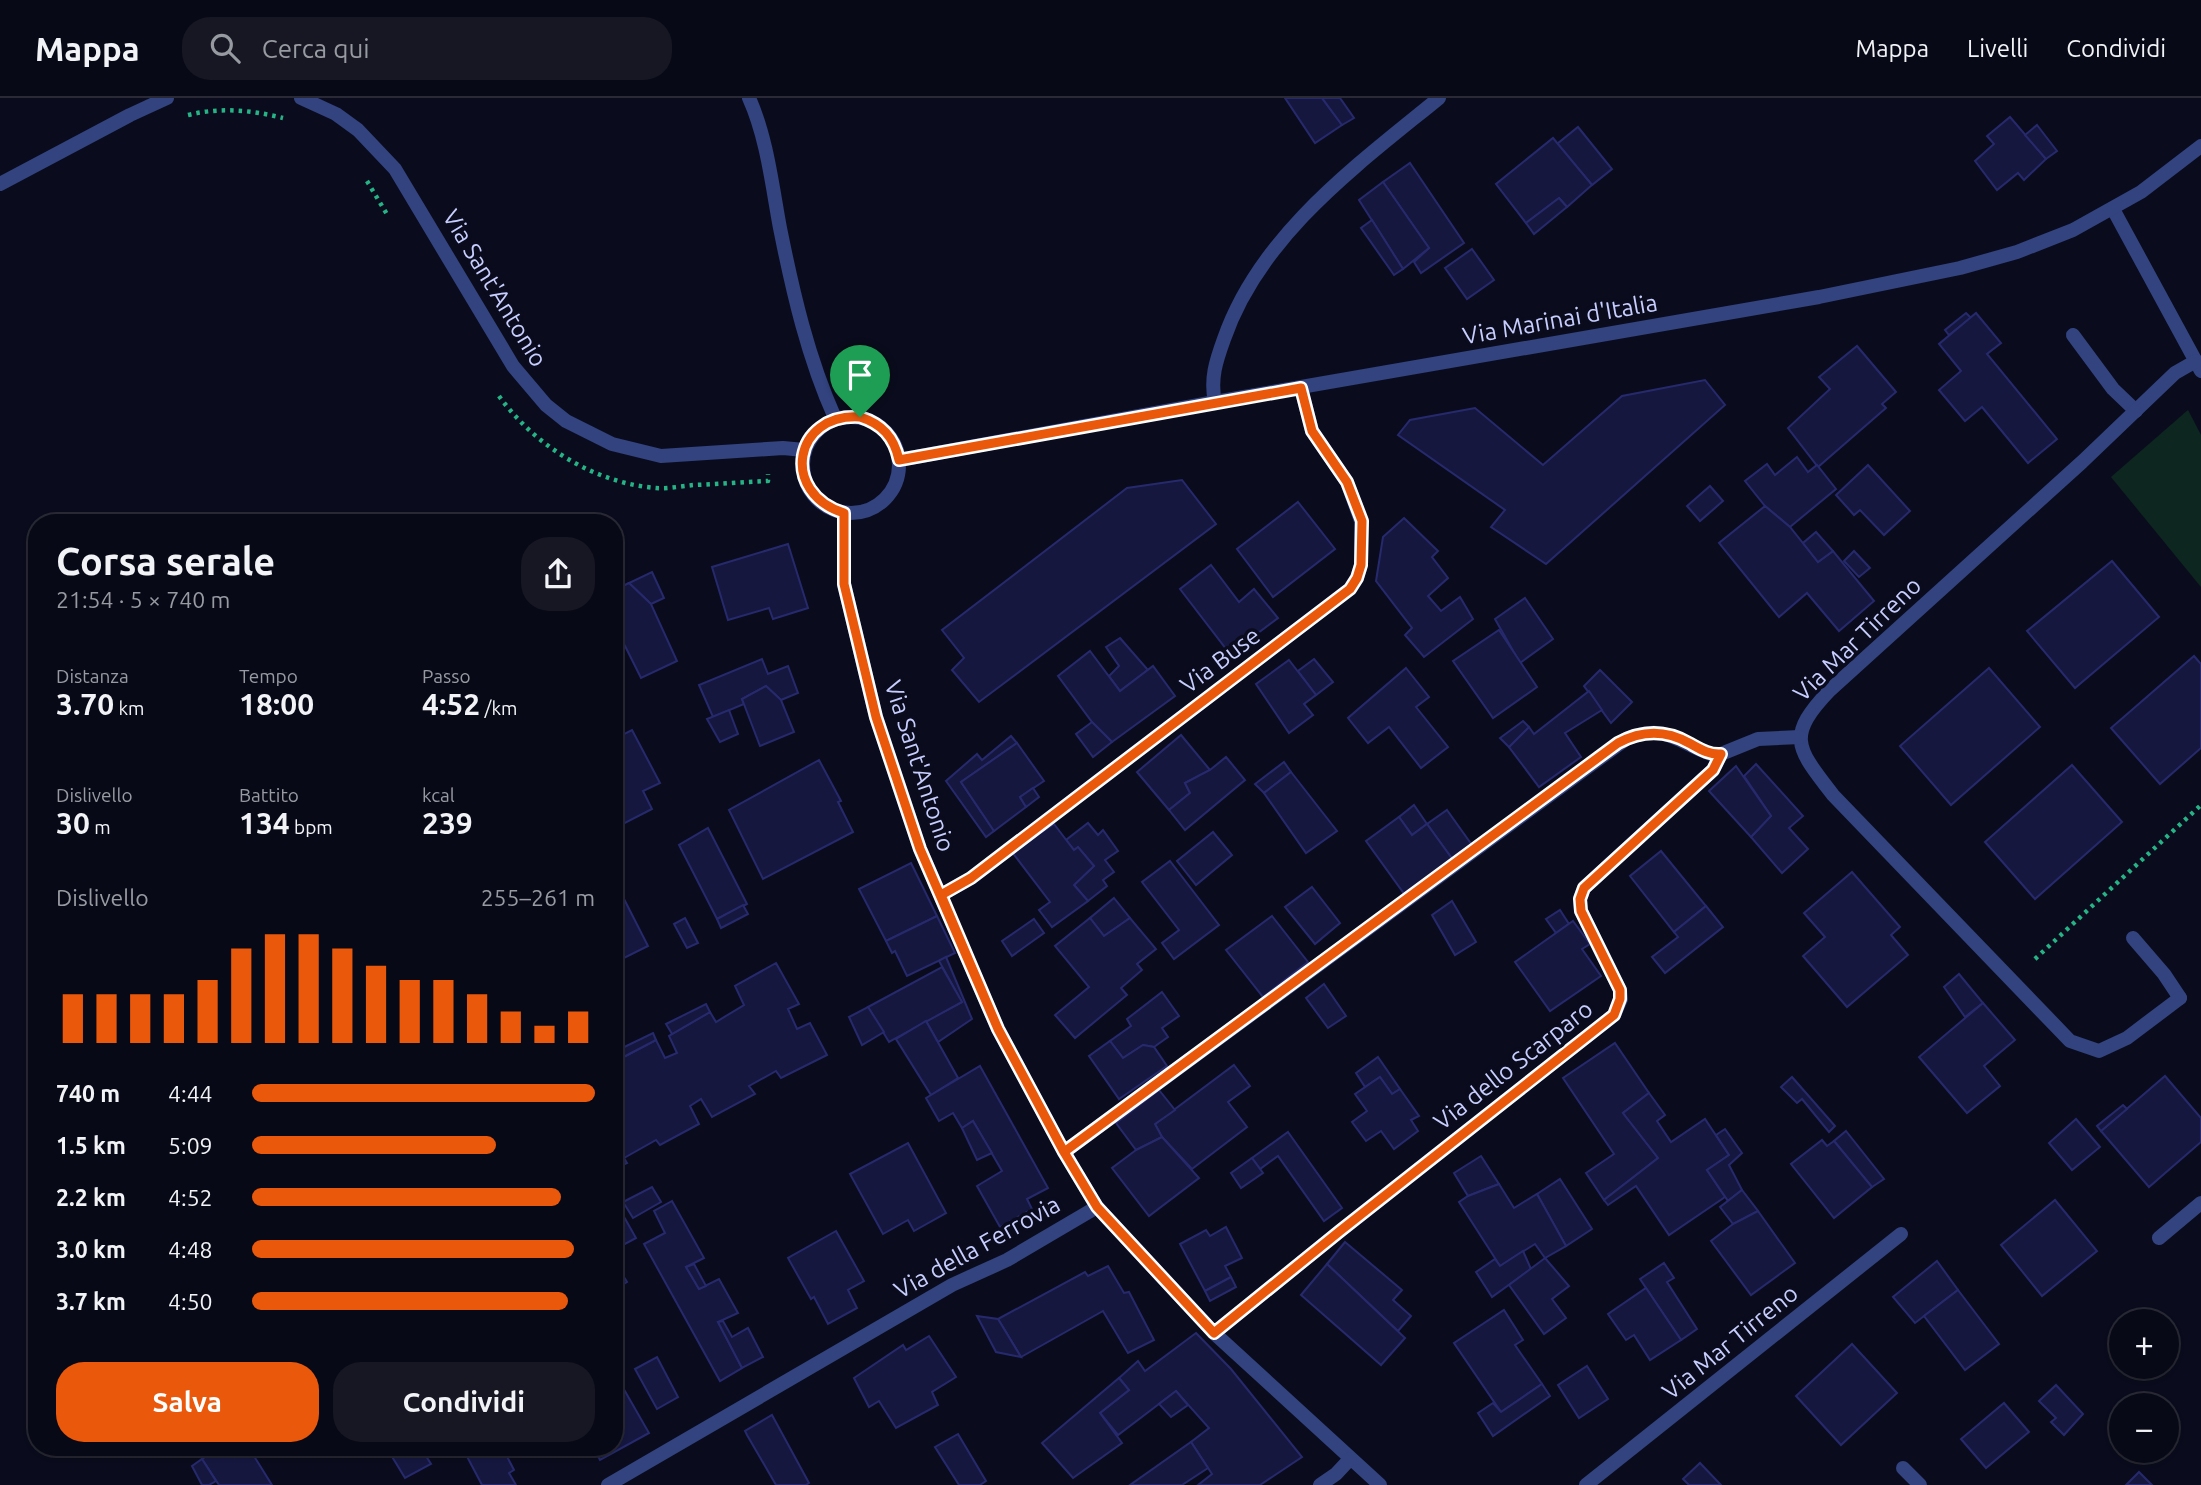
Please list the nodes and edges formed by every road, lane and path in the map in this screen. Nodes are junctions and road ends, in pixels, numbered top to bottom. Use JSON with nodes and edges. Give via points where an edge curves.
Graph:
{"nodes":[{"id":1,"x":167,"y":98,"type":"edge"},
{"id":2,"x":301,"y":98,"type":"edge"},
{"id":3,"x":749,"y":98,"type":"edge"},
{"id":4,"x":1439,"y":98,"type":"edge"},
{"id":5,"x":174,"y":118,"type":"dead end"},
{"id":6,"x":283,"y":118,"type":"dead end"},
{"id":7,"x":2201,"y":146,"type":"edge"},
{"id":8,"x":361,"y":174,"type":"dead end"},
{"id":9,"x":0,"y":184,"type":"edge"},
{"id":10,"x":2113,"y":209,"type":"junction"},
{"id":11,"x":390,"y":219,"type":"dead end"},
{"id":12,"x":2073,"y":335,"type":"dead end"},
{"id":13,"x":2198,"y":366,"type":"edge"},
{"id":14,"x":1301,"y":388,"type":"junction"},
{"id":15,"x":495,"y":390,"type":"dead end"},
{"id":16,"x":1215,"y":402,"type":"junction"},
{"id":17,"x":2136,"y":411,"type":"junction"},
{"id":18,"x":835,"y":418,"type":"junction"},
{"id":19,"x":765,"y":449,"type":"junction"},
{"id":20,"x":804,"y":450,"type":"junction"},
{"id":21,"x":899,"y":460,"type":"junction"},
{"id":22,"x":844,"y":513,"type":"junction"},
{"id":23,"x":1800,"y":737,"type":"junction"},
{"id":24,"x":1721,"y":754,"type":"junction"},
{"id":25,"x":2201,"y":805,"type":"edge"},
{"id":26,"x":941,"y":895,"type":"junction"},
{"id":27,"x":2133,"y":938,"type":"dead end"},
{"id":28,"x":2035,"y":959,"type":"dead end"},
{"id":29,"x":1064,"y":1152,"type":"junction"},
{"id":30,"x":2201,"y":1203,"type":"edge"},
{"id":31,"x":1097,"y":1207,"type":"junction"},
{"id":32,"x":1901,"y":1234,"type":"dead end"},
{"id":33,"x":2159,"y":1238,"type":"dead end"},
{"id":34,"x":1214,"y":1333,"type":"junction"},
{"id":35,"x":1350,"y":1459,"type":"junction"},
{"id":36,"x":1903,"y":1468,"type":"dead end"},
{"id":37,"x":608,"y":1485,"type":"edge"},
{"id":38,"x":1320,"y":1485,"type":"edge"},
{"id":39,"x":1380,"y":1485,"type":"edge"},
{"id":40,"x":1586,"y":1485,"type":"edge"},
{"id":41,"x":1920,"y":1485,"type":"edge"}],
"edges":[{"from":1,"to":9,"type":"street"},
{"from":2,"to":19,"type":"street","name":"Via Sant'Antonio","via":[[358,130],[395,169],[513,366],[528,387],[566,421],[612,444],[661,456]]},
{"from":3,"to":18,"type":"street","via":[[763,136],[792,288],[819,381]]},
{"from":4,"to":16,"type":"street","via":[[1323,196],[1266,262],[1232,315],[1214,366]]},
{"from":5,"to":6,"type":"path","via":[[229,109]]},
{"from":7,"to":10,"type":"street","name":"Via Marinai d'Italia"},
{"from":8,"to":11,"type":"path"},
{"from":10,"to":13,"type":"street","name":"Via Mar Tirreno"},
{"from":10,"to":14,"type":"street","name":"Via Marinai d'Italia","via":[[2017,252],[1959,268]]},
{"from":12,"to":17,"type":"street"},
{"from":13,"to":17,"type":"street","name":"Via Mar Tirreno","via":[[2175,373]]},
{"from":14,"to":16,"type":"street","name":"Via Marinai d'Italia"},
{"from":14,"to":26,"type":"street","name":"Via Buse","via":[[1312,431],[1347,482],[1360,514],[1361,565],[1354,584],[971,878]]},
{"from":15,"to":19,"type":"path","via":[[532,434],[560,454],[623,482],[657,488],[768,481]]},
{"from":16,"to":21,"type":"street","name":"Via Marinai d'Italia"},
{"from":17,"to":23,"type":"street","name":"Via Mar Tirreno","via":[[1830,690],[1810,711]]},
{"from":18,"to":20,"type":"street","via":[[816,430]]},
{"from":18,"to":21,"type":"street","via":[[872,421],[890,437]]},
{"from":19,"to":20,"type":"street","name":"Via Sant'Antonio"},
{"from":20,"to":22,"type":"street","via":[[802,464],[810,491],[830,509]]},
{"from":21,"to":22,"type":"street","via":[[888,495],[868,510]]},
{"from":22,"to":26,"type":"street","name":"Via Sant'Antonio","via":[[844,584],[876,717],[920,849]]},
{"from":23,"to":24,"type":"street","via":[[1758,739]]},
{"from":23,"to":27,"type":"street","name":"Via Mar Tirreno","via":[[1803,751],[1833,795],[2070,1041],[2099,1051],[2127,1038],[2180,998]]},
{"from":24,"to":29,"type":"street","via":[[1707,753],[1659,733],[1618,743]]},
{"from":24,"to":34,"type":"street","name":"Via dello Scarparo","via":[[1713,770],[1581,893],[1581,911],[1620,990],[1614,1015]]},
{"from":25,"to":28,"type":"path"},
{"from":26,"to":29,"type":"street","name":"Via Sant'Antonio","via":[[998,1029]]},
{"from":29,"to":31,"type":"street","name":"Via Sant'Antonio"},
{"from":30,"to":33,"type":"street"},
{"from":31,"to":34,"type":"street","name":"Via della Ferrovia"},
{"from":31,"to":37,"type":"street","name":"Via della Ferrovia"},
{"from":32,"to":40,"type":"street","name":"Via Mar Tirreno"},
{"from":34,"to":35,"type":"street","name":"Via della Ferrovia"},
{"from":35,"to":38,"type":"street"},
{"from":35,"to":39,"type":"street","name":"Via della Ferrovia"},
{"from":36,"to":41,"type":"street"}]}
